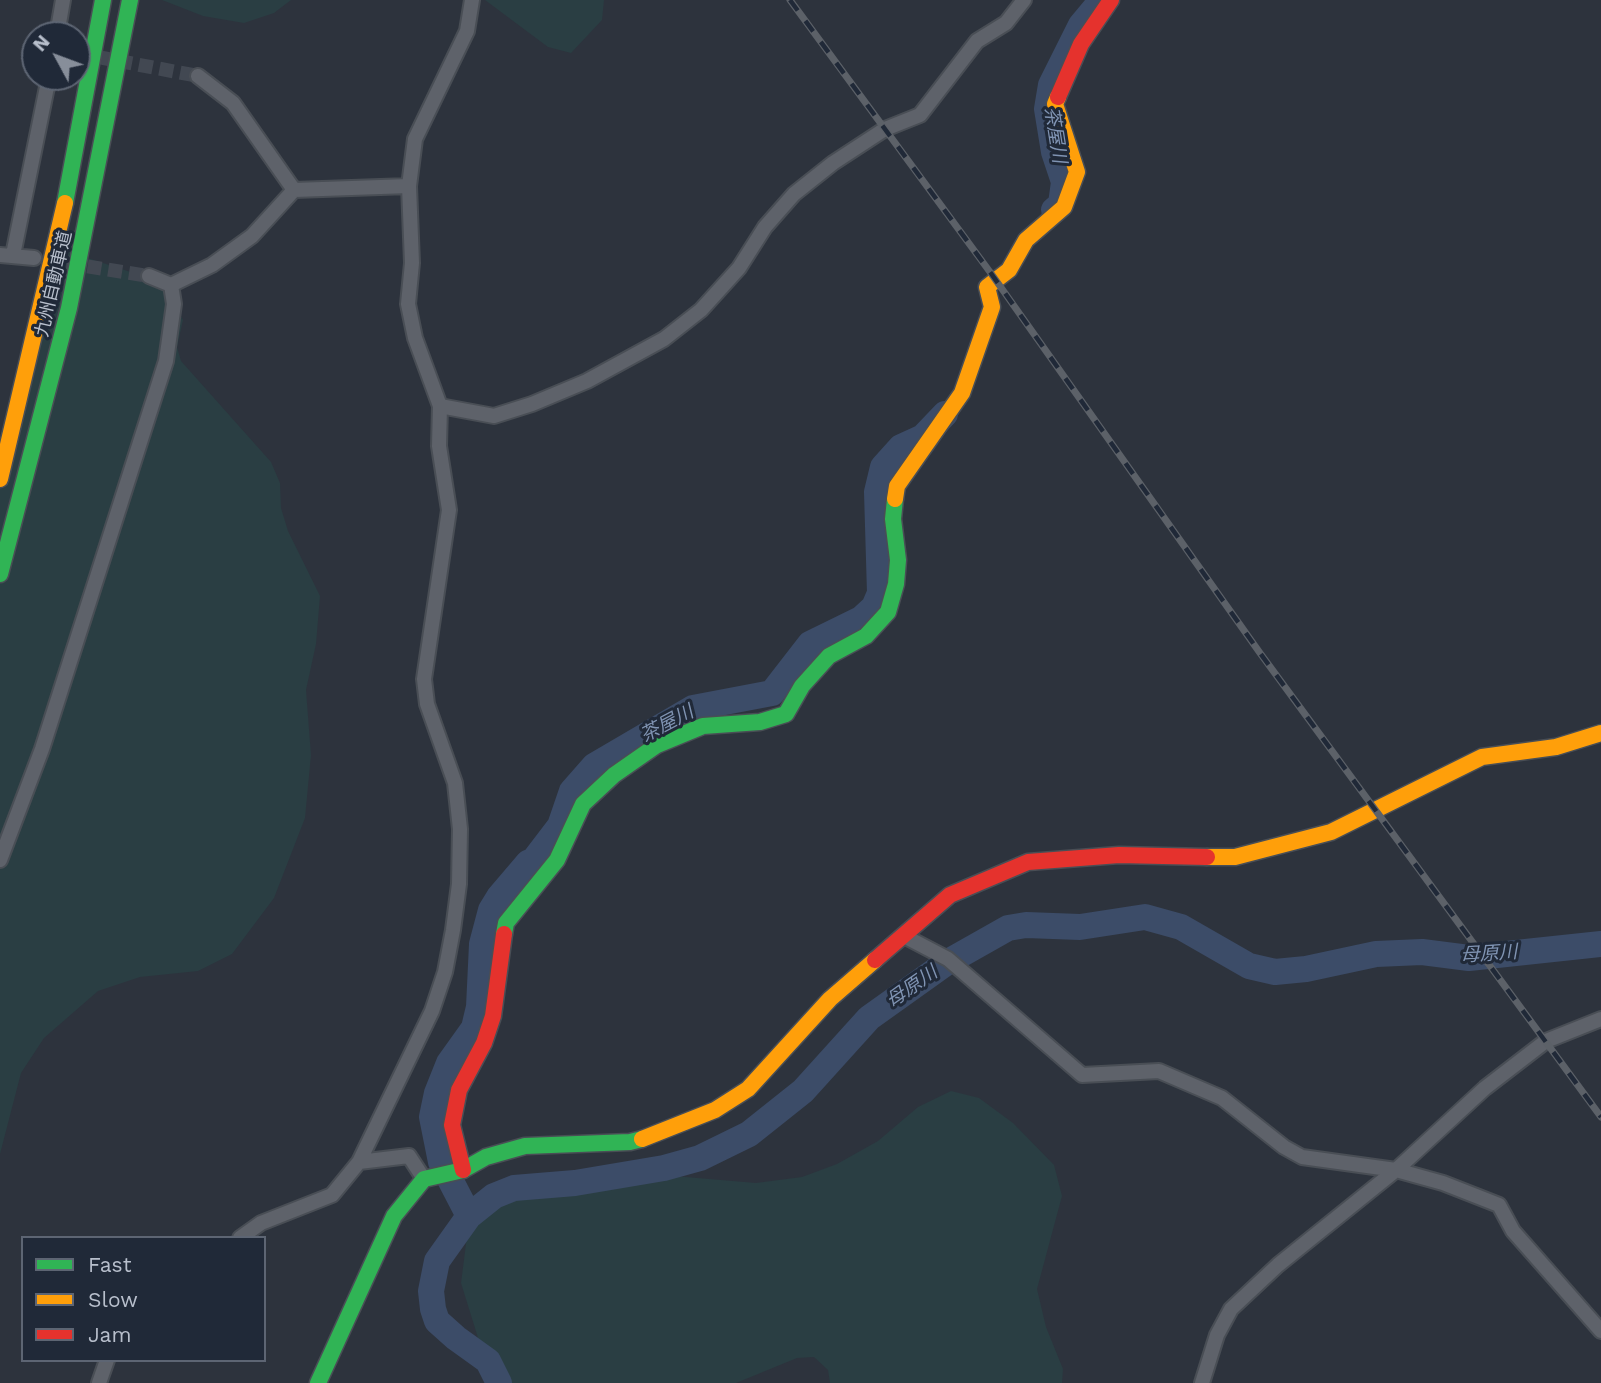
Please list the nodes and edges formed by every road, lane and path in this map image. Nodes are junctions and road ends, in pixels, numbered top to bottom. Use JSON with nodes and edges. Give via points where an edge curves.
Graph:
{"nodes":[{"id":1,"x":63,"y":0,"type":"edge"},
{"id":2,"x":103,"y":0,"type":"edge"},
{"id":3,"x":130,"y":0,"type":"edge"},
{"id":4,"x":472,"y":0,"type":"edge"},
{"id":5,"x":1024,"y":0,"type":"edge"},
{"id":6,"x":1111,"y":0,"type":"edge"},
{"id":7,"x":59,"y":21,"type":"edge"},
{"id":8,"x":198,"y":76,"type":"tunnel mouth"},
{"id":9,"x":46,"y":91,"type":"edge"},
{"id":10,"x":409,"y":186,"type":"junction"},
{"id":11,"x":294,"y":190,"type":"junction"},
{"id":12,"x":6,"y":255,"type":"edge"},
{"id":13,"x":34,"y":258,"type":"tunnel mouth"},
{"id":14,"x":149,"y":276,"type":"tunnel mouth"},
{"id":15,"x":171,"y":285,"type":"junction"},
{"id":16,"x":440,"y":406,"type":"junction"},
{"id":17,"x":0,"y":479,"type":"edge"},
{"id":18,"x":0,"y":574,"type":"edge"},
{"id":19,"x":1601,"y":733,"type":"edge"},
{"id":20,"x":0,"y":860,"type":"edge"},
{"id":21,"x":904,"y":936,"type":"junction"},
{"id":22,"x":1601,"y":1019,"type":"edge"},
{"id":23,"x":359,"y":1162,"type":"junction"},
{"id":24,"x":463,"y":1170,"type":"junction"},
{"id":25,"x":1396,"y":1170,"type":"junction"},
{"id":26,"x":425,"y":1179,"type":"junction"},
{"id":27,"x":243,"y":1236,"type":"edge"},
{"id":28,"x":1601,"y":1331,"type":"edge"},
{"id":29,"x":106,"y":1362,"type":"edge"},
{"id":30,"x":99,"y":1383,"type":"edge"},
{"id":31,"x":318,"y":1383,"type":"edge"},
{"id":32,"x":1202,"y":1383,"type":"edge"}],
"edges":[{"from":1,"to":7,"type":"street"},
{"from":2,"to":17,"type":"main road","name":"九州自動車道","via":[[67,194]]},
{"from":3,"to":18,"type":"main road","name":"九州自動車道","via":[[71,295]]},
{"from":4,"to":10,"type":"street","via":[[467,31],[415,139]]},
{"from":5,"to":16,"type":"street","via":[[1006,23],[977,41],[920,115],[885,129],[794,194],[765,227],[739,268],[701,310],[664,339],[587,381],[494,416]]},
{"from":6,"to":24,"type":"main road","via":[[1081,44],[1055,104],[1077,172],[1064,207],[1027,240],[1009,270],[987,288],[992,307],[962,393],[897,486],[893,519],[898,560],[888,612],[866,636],[829,656],[802,686],[786,714],[760,722],[703,726],[657,745],[583,804],[557,860],[506,923],[493,1016],[459,1090],[452,1125]]},
{"from":8,"to":11,"type":"street","via":[[233,103]]},
{"from":9,"to":12,"type":"street"},
{"from":10,"to":11,"type":"street"},
{"from":10,"to":16,"type":"street","via":[[412,263],[408,304]]},
{"from":11,"to":15,"type":"street","via":[[252,236],[212,265]]},
{"from":12,"to":13,"type":"street"},
{"from":14,"to":15,"type":"street"},
{"from":15,"to":20,"type":"street","via":[[174,304],[166,361],[42,749]]},
{"from":16,"to":23,"type":"street","via":[[439,446],[449,510],[424,680],[427,704],[454,783],[460,828],[459,884],[445,972],[432,1011]]},
{"from":19,"to":21,"type":"main road","via":[[1556,747],[1482,757],[1331,832],[1235,857],[1119,855],[1028,862],[950,895]]},
{"from":21,"to":24,"type":"main road","via":[[830,999],[747,1089],[715,1110],[630,1142],[525,1146],[486,1157]]},
{"from":21,"to":25,"type":"street","via":[[948,959],[1082,1075],[1159,1072],[1222,1098],[1302,1157]]},
{"from":22,"to":25,"type":"street","via":[[1546,1041],[1485,1088]]},
{"from":23,"to":26,"type":"street","via":[[409,1156]]},
{"from":23,"to":27,"type":"street","via":[[332,1195],[261,1223]]},
{"from":24,"to":26,"type":"main road"},
{"from":25,"to":28,"type":"street","via":[[1499,1205],[1513,1231]]},
{"from":25,"to":32,"type":"street","via":[[1231,1309],[1217,1335]]},
{"from":26,"to":31,"type":"main road","via":[[394,1216]]},
{"from":29,"to":30,"type":"street"}]}
